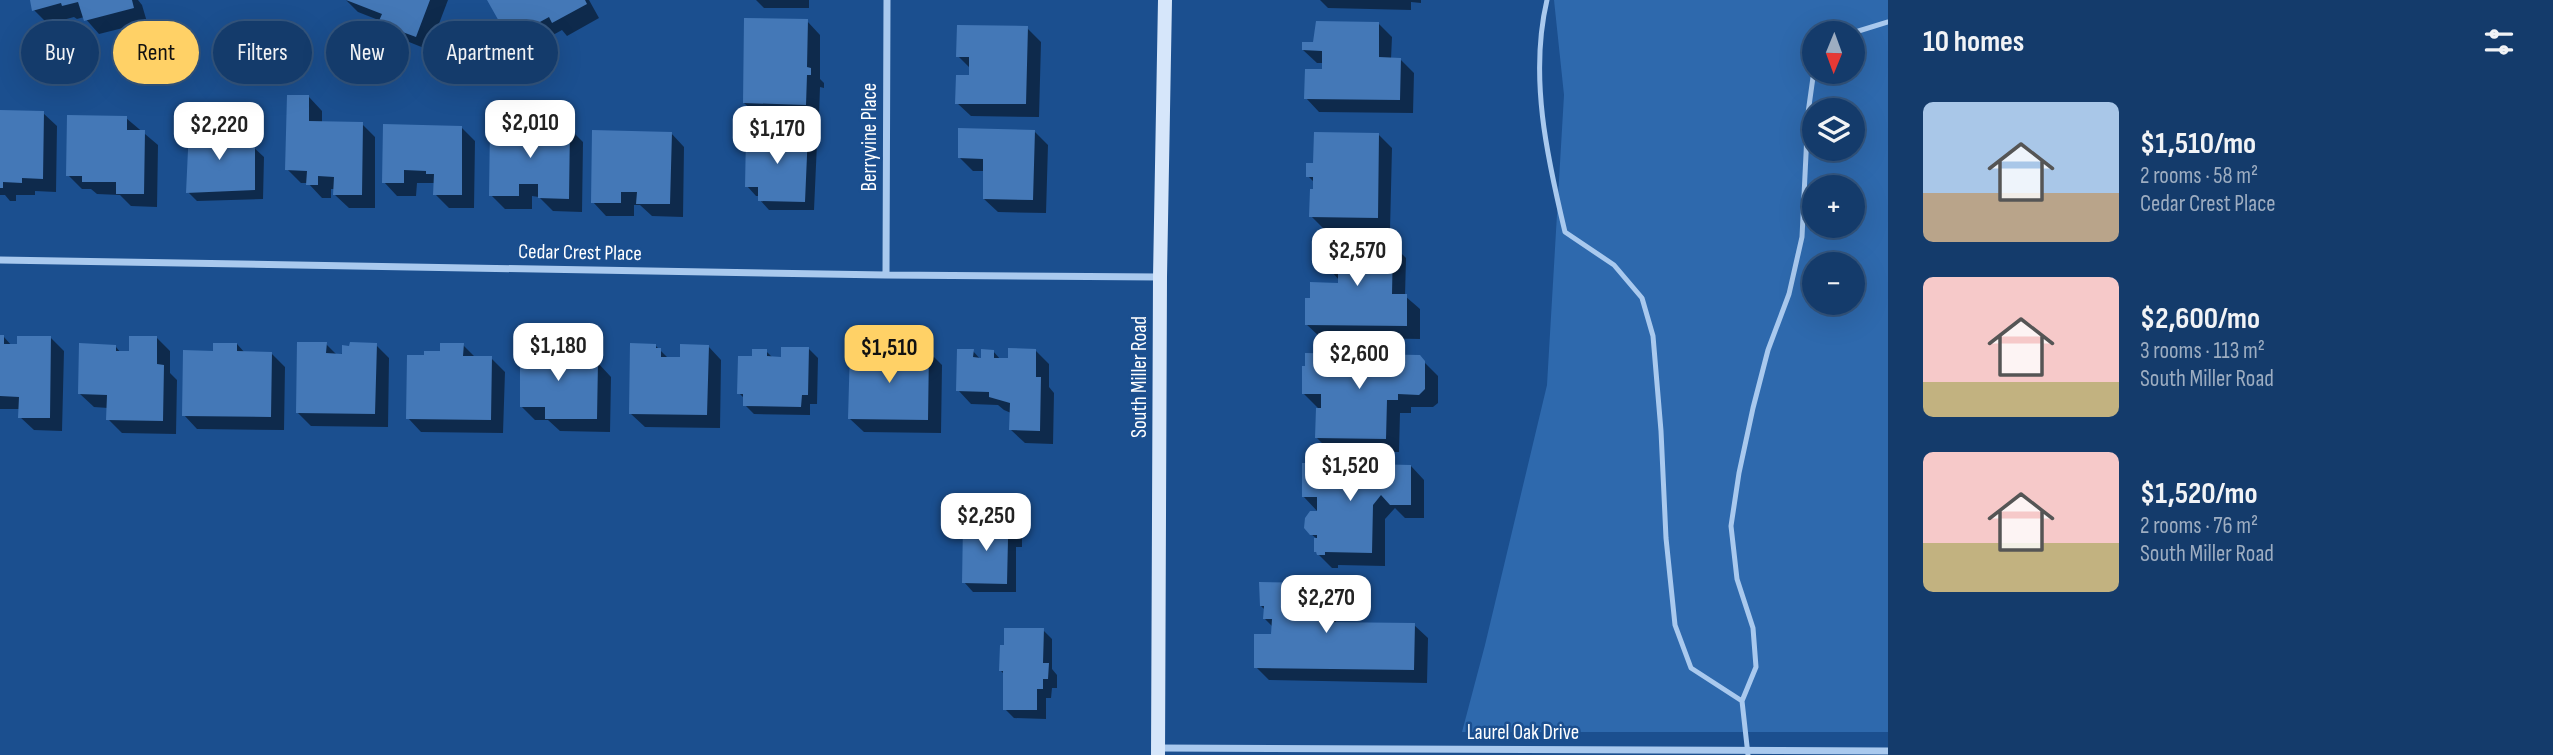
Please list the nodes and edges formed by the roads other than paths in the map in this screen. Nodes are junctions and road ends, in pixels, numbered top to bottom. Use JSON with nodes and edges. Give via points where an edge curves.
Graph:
{"nodes":[{"id":1,"x":887,"y":0,"type":"edge"},
{"id":2,"x":1165,"y":0,"type":"edge"},
{"id":3,"x":1547,"y":0,"type":"edge"},
{"id":4,"x":1888,"y":22,"type":"edge"},
{"id":5,"x":1866,"y":29,"type":"edge"},
{"id":6,"x":1812,"y":84,"type":"edge"},
{"id":7,"x":0,"y":260,"type":"edge"},
{"id":8,"x":886,"y":275,"type":"junction"},
{"id":9,"x":1160,"y":277,"type":"junction"},
{"id":10,"x":1742,"y":701,"type":"junction"},
{"id":11,"x":1888,"y":751,"type":"edge"},
{"id":12,"x":1158,"y":752,"type":"edge"},
{"id":13,"x":1747,"y":753,"type":"edge"}],
"edges":[{"from":1,"to":8,"type":"street","name":"Berryvine Place"},
{"from":2,"to":9,"type":"street","name":"South Miller Road"},
{"from":3,"to":10,"type":"lane","via":[[1541,89],[1549,164],[1565,232],[1614,265],[1642,298],[1653,336],[1675,625],[1691,668]]},
{"from":4,"to":5,"type":"lane"},
{"from":6,"to":10,"type":"lane","via":[[1802,237],[1753,408],[1731,526],[1737,579],[1753,628],[1756,667]]},
{"from":7,"to":8,"type":"street","name":"Cedar Crest Place"},
{"from":8,"to":9,"type":"street","name":"Cedar Crest Place"},
{"from":9,"to":12,"type":"street","name":"South Miller Road"},
{"from":10,"to":13,"type":"lane"},
{"from":11,"to":13,"type":"street","name":"Laurel Oak Drive"},
{"from":12,"to":13,"type":"street","name":"Laurel Oak Drive"}]}
